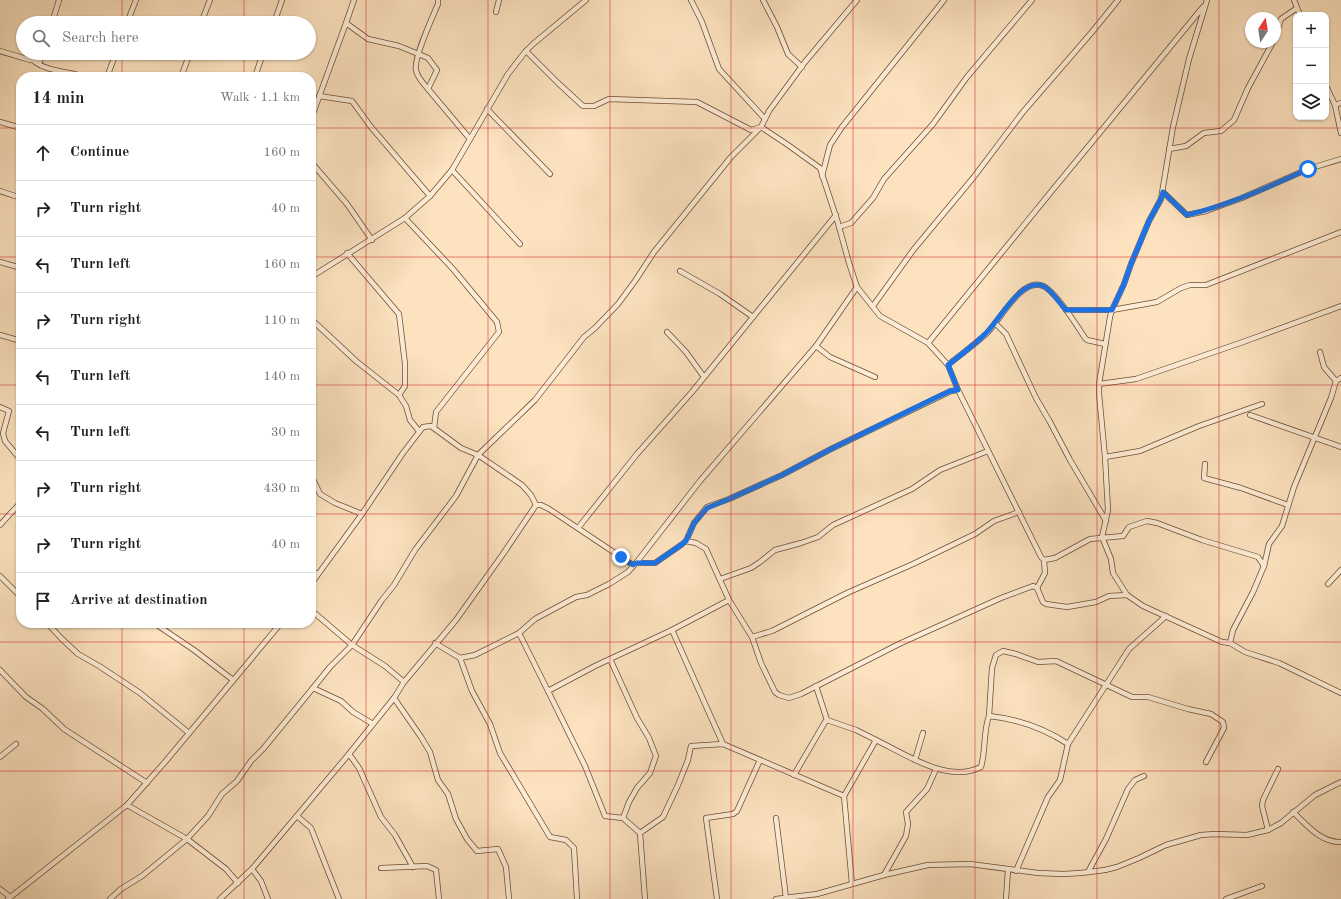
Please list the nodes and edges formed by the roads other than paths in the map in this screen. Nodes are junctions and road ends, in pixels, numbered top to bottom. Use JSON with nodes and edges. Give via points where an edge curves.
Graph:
{"nodes":[{"id":1,"x":59,"y":0,"type":"edge"},
{"id":2,"x":136,"y":0,"type":"edge"},
{"id":3,"x":210,"y":0,"type":"edge"},
{"id":4,"x":282,"y":0,"type":"edge"},
{"id":5,"x":354,"y":0,"type":"edge"},
{"id":6,"x":438,"y":0,"type":"edge"},
{"id":7,"x":500,"y":0,"type":"edge"},
{"id":8,"x":586,"y":0,"type":"edge"},
{"id":9,"x":691,"y":0,"type":"edge"},
{"id":10,"x":763,"y":0,"type":"edge"},
{"id":11,"x":857,"y":0,"type":"edge"},
{"id":12,"x":944,"y":0,"type":"edge"},
{"id":13,"x":1032,"y":0,"type":"edge"},
{"id":14,"x":1118,"y":0,"type":"edge"},
{"id":15,"x":1207,"y":0,"type":"edge"},
{"id":16,"x":1294,"y":0,"type":"edge"},
{"id":17,"x":1205,"y":6,"type":"junction"},
{"id":18,"x":1297,"y":8,"type":"junction"},
{"id":19,"x":496,"y":12,"type":"dead end"},
{"id":20,"x":1299,"y":12,"type":"edge"},
{"id":21,"x":54,"y":16,"type":"edge"},
{"id":22,"x":130,"y":16,"type":"edge"},
{"id":23,"x":204,"y":16,"type":"edge"},
{"id":24,"x":276,"y":16,"type":"edge"},
{"id":25,"x":1281,"y":19,"type":"edge"},
{"id":26,"x":346,"y":23,"type":"junction"},
{"id":27,"x":1270,"y":48,"type":"edge"},
{"id":28,"x":0,"y":51,"type":"edge"},
{"id":29,"x":526,"y":51,"type":"junction"},
{"id":30,"x":418,"y":53,"type":"junction"},
{"id":31,"x":16,"y":56,"type":"edge"},
{"id":32,"x":30,"y":60,"type":"edge"},
{"id":33,"x":113,"y":60,"type":"edge"},
{"id":34,"x":187,"y":60,"type":"edge"},
{"id":35,"x":261,"y":60,"type":"edge"},
{"id":36,"x":40,"y":61,"type":"joint"},
{"id":37,"x":802,"y":66,"type":"junction"},
{"id":38,"x":72,"y":72,"type":"edge"},
{"id":39,"x":109,"y":72,"type":"edge"},
{"id":40,"x":183,"y":72,"type":"edge"},
{"id":41,"x":257,"y":72,"type":"edge"},
{"id":42,"x":428,"y":89,"type":"junction"},
{"id":43,"x":1329,"y":94,"type":"edge"},
{"id":44,"x":319,"y":96,"type":"junction"},
{"id":45,"x":1341,"y":103,"type":"edge"},
{"id":46,"x":316,"y":105,"type":"edge"},
{"id":47,"x":1334,"y":106,"type":"junction"},
{"id":48,"x":487,"y":110,"type":"junction"},
{"id":49,"x":765,"y":119,"type":"junction"},
{"id":50,"x":0,"y":122,"type":"edge"},
{"id":51,"x":16,"y":127,"type":"edge"},
{"id":52,"x":761,"y":127,"type":"junction"},
{"id":53,"x":1341,"y":134,"type":"edge"},
{"id":54,"x":470,"y":139,"type":"junction"},
{"id":55,"x":1169,"y":149,"type":"junction"},
{"id":56,"x":1341,"y":159,"type":"edge"},
{"id":57,"x":316,"y":168,"type":"edge"},
{"id":58,"x":452,"y":170,"type":"junction"},
{"id":59,"x":550,"y":174,"type":"dead end"},
{"id":60,"x":822,"y":177,"type":"junction"},
{"id":61,"x":0,"y":191,"type":"edge"},
{"id":62,"x":1163,"y":192,"type":"junction"},
{"id":63,"x":16,"y":196,"type":"edge"},
{"id":64,"x":430,"y":196,"type":"junction"},
{"id":65,"x":836,"y":215,"type":"junction"},
{"id":66,"x":405,"y":218,"type":"junction"},
{"id":67,"x":839,"y":227,"type":"junction"},
{"id":68,"x":1341,"y":232,"type":"edge"},
{"id":69,"x":372,"y":240,"type":"junction"},
{"id":70,"x":520,"y":244,"type":"dead end"},
{"id":71,"x":347,"y":254,"type":"junction"},
{"id":72,"x":0,"y":262,"type":"edge"},
{"id":73,"x":16,"y":267,"type":"edge"},
{"id":74,"x":680,"y":271,"type":"dead end"},
{"id":75,"x":316,"y":272,"type":"edge"},
{"id":76,"x":857,"y":287,"type":"junction"},
{"id":77,"x":873,"y":306,"type":"junction"},
{"id":78,"x":1341,"y":306,"type":"edge"},
{"id":79,"x":1066,"y":310,"type":"junction"},
{"id":80,"x":1112,"y":310,"type":"junction"},
{"id":81,"x":753,"y":317,"type":"junction"},
{"id":82,"x":995,"y":323,"type":"junction"},
{"id":83,"x":316,"y":324,"type":"edge"},
{"id":84,"x":667,"y":332,"type":"dead end"},
{"id":85,"x":0,"y":335,"type":"edge"},
{"id":86,"x":16,"y":340,"type":"edge"},
{"id":87,"x":928,"y":343,"type":"junction"},
{"id":88,"x":1105,"y":344,"type":"junction"},
{"id":89,"x":816,"y":346,"type":"junction"},
{"id":90,"x":1320,"y":352,"type":"dead end"},
{"id":91,"x":948,"y":365,"type":"junction"},
{"id":92,"x":704,"y":377,"type":"junction"},
{"id":93,"x":875,"y":377,"type":"dead end"},
{"id":94,"x":1341,"y":378,"type":"edge"},
{"id":95,"x":1336,"y":381,"type":"junction"},
{"id":96,"x":1099,"y":384,"type":"junction"},
{"id":97,"x":958,"y":390,"type":"junction"},
{"id":98,"x":399,"y":395,"type":"junction"},
{"id":99,"x":1262,"y":404,"type":"dead end"},
{"id":100,"x":0,"y":407,"type":"edge"},
{"id":101,"x":1250,"y":414,"type":"dead end"},
{"id":102,"x":434,"y":428,"type":"junction"},
{"id":103,"x":419,"y":431,"type":"junction"},
{"id":104,"x":1315,"y":438,"type":"junction"},
{"id":105,"x":1341,"y":447,"type":"edge"},
{"id":106,"x":988,"y":451,"type":"junction"},
{"id":107,"x":16,"y":454,"type":"edge"},
{"id":108,"x":478,"y":455,"type":"junction"},
{"id":109,"x":1105,"y":457,"type":"junction"},
{"id":110,"x":1205,"y":464,"type":"dead end"},
{"id":111,"x":316,"y":485,"type":"edge"},
{"id":112,"x":536,"y":505,"type":"junction"},
{"id":113,"x":1288,"y":505,"type":"junction"},
{"id":114,"x":16,"y":507,"type":"edge"},
{"id":115,"x":1019,"y":512,"type":"junction"},
{"id":116,"x":362,"y":514,"type":"junction"},
{"id":117,"x":1106,"y":521,"type":"junction"},
{"id":118,"x":0,"y":525,"type":"edge"},
{"id":119,"x":578,"y":528,"type":"junction"},
{"id":120,"x":1102,"y":537,"type":"junction"},
{"id":121,"x":686,"y":541,"type":"junction"},
{"id":122,"x":1044,"y":560,"type":"junction"},
{"id":123,"x":634,"y":564,"type":"junction"},
{"id":124,"x":1264,"y":566,"type":"junction"},
{"id":125,"x":1341,"y":570,"type":"edge"},
{"id":126,"x":318,"y":574,"type":"joint"},
{"id":127,"x":0,"y":576,"type":"edge"},
{"id":128,"x":316,"y":577,"type":"edge"},
{"id":129,"x":720,"y":579,"type":"junction"},
{"id":130,"x":1328,"y":584,"type":"dead end"},
{"id":131,"x":1038,"y":588,"type":"junction"},
{"id":132,"x":16,"y":592,"type":"edge"},
{"id":133,"x":1127,"y":595,"type":"junction"},
{"id":134,"x":729,"y":600,"type":"junction"},
{"id":135,"x":316,"y":614,"type":"edge"},
{"id":136,"x":1166,"y":616,"type":"junction"},
{"id":137,"x":52,"y":628,"type":"edge"},
{"id":138,"x":161,"y":628,"type":"edge"},
{"id":139,"x":276,"y":628,"type":"edge"},
{"id":140,"x":672,"y":630,"type":"junction"},
{"id":141,"x":519,"y":633,"type":"junction"},
{"id":142,"x":752,"y":637,"type":"junction"},
{"id":143,"x":435,"y":643,"type":"junction"},
{"id":144,"x":1230,"y":643,"type":"junction"},
{"id":145,"x":352,"y":644,"type":"junction"},
{"id":146,"x":460,"y":658,"type":"junction"},
{"id":147,"x":610,"y":659,"type":"junction"},
{"id":148,"x":0,"y":670,"type":"edge"},
{"id":149,"x":233,"y":680,"type":"junction"},
{"id":150,"x":404,"y":682,"type":"junction"},
{"id":151,"x":1106,"y":685,"type":"junction"},
{"id":152,"x":816,"y":686,"type":"junction"},
{"id":153,"x":313,"y":688,"type":"junction"},
{"id":154,"x":548,"y":691,"type":"junction"},
{"id":155,"x":1341,"y":693,"type":"edge"},
{"id":156,"x":394,"y":698,"type":"junction"},
{"id":157,"x":989,"y":716,"type":"junction"},
{"id":158,"x":827,"y":720,"type":"junction"},
{"id":159,"x":373,"y":724,"type":"junction"},
{"id":160,"x":189,"y":733,"type":"junction"},
{"id":161,"x":923,"y":733,"type":"dead end"},
{"id":162,"x":876,"y":740,"type":"junction"},
{"id":163,"x":16,"y":744,"type":"dead end"},
{"id":164,"x":723,"y":744,"type":"junction"},
{"id":165,"x":1068,"y":744,"type":"junction"},
{"id":166,"x":349,"y":754,"type":"junction"},
{"id":167,"x":0,"y":757,"type":"edge"},
{"id":168,"x":760,"y":760,"type":"junction"},
{"id":169,"x":915,"y":760,"type":"junction"},
{"id":170,"x":1206,"y":762,"type":"dead end"},
{"id":171,"x":936,"y":769,"type":"junction"},
{"id":172,"x":1278,"y":769,"type":"dead end"},
{"id":173,"x":794,"y":775,"type":"junction"},
{"id":174,"x":1144,"y":776,"type":"dead end"},
{"id":175,"x":1341,"y":782,"type":"edge"},
{"id":176,"x":147,"y":783,"type":"junction"},
{"id":177,"x":844,"y":796,"type":"junction"},
{"id":178,"x":127,"y":805,"type":"junction"},
{"id":179,"x":1293,"y":812,"type":"junction"},
{"id":180,"x":297,"y":816,"type":"junction"},
{"id":181,"x":623,"y":818,"type":"junction"},
{"id":182,"x":776,"y":818,"type":"dead end"},
{"id":183,"x":1268,"y":830,"type":"junction"},
{"id":184,"x":640,"y":833,"type":"junction"},
{"id":185,"x":187,"y":839,"type":"junction"},
{"id":186,"x":1341,"y":842,"type":"edge"},
{"id":187,"x":413,"y":867,"type":"junction"},
{"id":188,"x":381,"y":868,"type":"dead end"},
{"id":189,"x":252,"y":869,"type":"junction"},
{"id":190,"x":1008,"y":870,"type":"junction"},
{"id":191,"x":1016,"y":871,"type":"junction"},
{"id":192,"x":1088,"y":872,"type":"junction"},
{"id":193,"x":884,"y":874,"type":"junction"},
{"id":194,"x":238,"y":883,"type":"junction"},
{"id":195,"x":852,"y":884,"type":"junction"},
{"id":196,"x":1262,"y":886,"type":"dead end"},
{"id":197,"x":0,"y":889,"type":"edge"},
{"id":198,"x":808,"y":897,"type":"edge"},
{"id":199,"x":9,"y":898,"type":"edge"},
{"id":200,"x":786,"y":898,"type":"junction"},
{"id":201,"x":110,"y":899,"type":"edge"},
{"id":202,"x":220,"y":899,"type":"edge"},
{"id":203,"x":268,"y":899,"type":"edge"},
{"id":204,"x":339,"y":899,"type":"edge"},
{"id":205,"x":439,"y":899,"type":"edge"},
{"id":206,"x":509,"y":899,"type":"edge"},
{"id":207,"x":577,"y":899,"type":"edge"},
{"id":208,"x":645,"y":899,"type":"edge"},
{"id":209,"x":717,"y":899,"type":"edge"},
{"id":210,"x":776,"y":899,"type":"edge"},
{"id":211,"x":1006,"y":899,"type":"edge"},
{"id":212,"x":1226,"y":899,"type":"edge"}],
"edges":[{"from":1,"to":21,"type":"street"},
{"from":2,"to":22,"type":"street"},
{"from":3,"to":23,"type":"street"},
{"from":4,"to":24,"type":"street"},
{"from":5,"to":26,"type":"street"},
{"from":6,"to":30,"type":"street"},
{"from":7,"to":19,"type":"street"},
{"from":8,"to":29,"type":"street"},
{"from":9,"to":49,"type":"street","via":[[719,69]]},
{"from":10,"to":37,"type":"street","via":[[788,54]]},
{"from":11,"to":37,"type":"street"},
{"from":12,"to":60,"type":"street","via":[[842,127],[830,145]]},
{"from":13,"to":67,"type":"street","via":[[967,77],[933,124],[884,179],[852,222]]},
{"from":14,"to":77,"type":"street","via":[[1023,112],[914,249]]},
{"from":15,"to":17,"type":"street"},
{"from":16,"to":18,"type":"street"},
{"from":17,"to":55,"type":"street","via":[[1189,59]]},
{"from":17,"to":87,"type":"street"},
{"from":18,"to":20,"type":"street"},
{"from":18,"to":25,"type":"street"},
{"from":26,"to":30,"type":"street","via":[[368,39]]},
{"from":26,"to":44,"type":"street"},
{"from":27,"to":55,"type":"street","via":[[1234,120],[1221,131],[1204,133],[1186,146]]},
{"from":28,"to":31,"type":"street"},
{"from":29,"to":48,"type":"street","via":[[508,74]]},
{"from":29,"to":52,"type":"street","via":[[583,106],[594,106],[609,99],[697,102],[751,130]]},
{"from":30,"to":42,"type":"street","via":[[415,69]]},
{"from":30,"to":42,"type":"street","via":[[428,58],[437,70]]},
{"from":32,"to":36,"type":"street"},
{"from":33,"to":39,"type":"street"},
{"from":34,"to":40,"type":"street"},
{"from":35,"to":41,"type":"street"},
{"from":36,"to":38,"type":"street","via":[[35,62],[54,70]]},
{"from":37,"to":49,"type":"street"},
{"from":42,"to":54,"type":"street"},
{"from":43,"to":47,"type":"street"},
{"from":44,"to":46,"type":"street"},
{"from":44,"to":64,"type":"street","via":[[352,101]]},
{"from":45,"to":47,"type":"street"},
{"from":47,"to":53,"type":"street"},
{"from":48,"to":54,"type":"street"},
{"from":48,"to":59,"type":"street"},
{"from":49,"to":52,"type":"street"},
{"from":50,"to":51,"type":"street"},
{"from":52,"to":60,"type":"street","via":[[820,168]]},
{"from":52,"to":108,"type":"street","via":[[731,157],[654,252],[618,304],[584,337],[535,400]]},
{"from":54,"to":58,"type":"street"},
{"from":55,"to":62,"type":"street"},
{"from":56,"to":62,"type":"street","via":[[1308,169],[1242,198],[1187,215]]},
{"from":57,"to":69,"type":"street","via":[[347,204]]},
{"from":58,"to":64,"type":"street"},
{"from":58,"to":70,"type":"street"},
{"from":60,"to":65,"type":"street"},
{"from":61,"to":63,"type":"street"},
{"from":62,"to":80,"type":"street"},
{"from":64,"to":66,"type":"street"},
{"from":65,"to":67,"type":"street"},
{"from":65,"to":81,"type":"street"},
{"from":66,"to":69,"type":"street"},
{"from":66,"to":102,"type":"street","via":[[493,316],[499,332],[436,412]]},
{"from":67,"to":76,"type":"street"},
{"from":68,"to":80,"type":"street","via":[[1206,285],[1181,288],[1157,302]]},
{"from":69,"to":71,"type":"street"},
{"from":71,"to":75,"type":"street"},
{"from":71,"to":98,"type":"street","via":[[399,314],[405,386]]},
{"from":72,"to":73,"type":"street"},
{"from":74,"to":81,"type":"street"},
{"from":76,"to":77,"type":"street"},
{"from":76,"to":89,"type":"street"},
{"from":77,"to":87,"type":"street","via":[[880,316]]},
{"from":78,"to":96,"type":"street","via":[[1136,379]]},
{"from":79,"to":80,"type":"street"},
{"from":79,"to":82,"type":"street","via":[[1042,285],[1029,286],[1016,296]]},
{"from":79,"to":88,"type":"street","via":[[1087,340]]},
{"from":80,"to":88,"type":"street"},
{"from":81,"to":92,"type":"street"},
{"from":82,"to":91,"type":"street"},
{"from":82,"to":117,"type":"street","via":[[1006,334],[1036,398]]},
{"from":83,"to":98,"type":"street","via":[[356,361]]},
{"from":84,"to":92,"type":"street"},
{"from":85,"to":86,"type":"street"},
{"from":87,"to":91,"type":"street"},
{"from":88,"to":96,"type":"street"},
{"from":89,"to":93,"type":"street","via":[[830,356]]},
{"from":89,"to":123,"type":"street","via":[[700,481]]},
{"from":90,"to":95,"type":"street","via":[[1324,367]]},
{"from":91,"to":97,"type":"street"},
{"from":92,"to":119,"type":"street","via":[[637,454]]},
{"from":94,"to":95,"type":"street"},
{"from":95,"to":104,"type":"street"},
{"from":96,"to":109,"type":"street"},
{"from":97,"to":106,"type":"street"},
{"from":97,"to":121,"type":"street","via":[[935,398],[782,475],[707,508],[694,523]]},
{"from":98,"to":103,"type":"street","via":[[410,420]]},
{"from":99,"to":109,"type":"street","via":[[1199,426],[1140,451]]},
{"from":100,"to":107,"type":"street","via":[[9,411],[3,432],[6,441]]},
{"from":101,"to":104,"type":"street"},
{"from":102,"to":103,"type":"street","via":[[427,426]]},
{"from":102,"to":108,"type":"street","via":[[461,448]]},
{"from":103,"to":116,"type":"street"},
{"from":104,"to":105,"type":"street"},
{"from":104,"to":113,"type":"street"},
{"from":106,"to":115,"type":"street"},
{"from":106,"to":129,"type":"street","via":[[940,470],[912,489],[833,525],[818,537],[775,550],[751,568]]},
{"from":108,"to":112,"type":"street","via":[[522,485],[531,494]]},
{"from":108,"to":145,"type":"street","via":[[456,496],[415,550],[394,585]]},
{"from":109,"to":117,"type":"street","via":[[1108,510]]},
{"from":110,"to":113,"type":"street","via":[[1204,478]]},
{"from":111,"to":116,"type":"street","via":[[320,494]]},
{"from":112,"to":119,"type":"street","via":[[549,509]]},
{"from":112,"to":143,"type":"street","via":[[456,620]]},
{"from":113,"to":124,"type":"street","via":[[1282,526],[1269,544]]},
{"from":114,"to":118,"type":"street"},
{"from":115,"to":122,"type":"street"},
{"from":115,"to":142,"type":"street","via":[[994,521],[975,534],[772,631]]},
{"from":116,"to":126,"type":"street"},
{"from":117,"to":120,"type":"street"},
{"from":119,"to":123,"type":"street"},
{"from":120,"to":122,"type":"street","via":[[1090,539],[1055,558]]},
{"from":120,"to":124,"type":"street","via":[[1123,536],[1129,527],[1146,521],[1258,557]]},
{"from":120,"to":133,"type":"street","via":[[1113,573]]},
{"from":121,"to":123,"type":"street","via":[[655,563]]},
{"from":121,"to":129,"type":"street","via":[[706,549]]},
{"from":122,"to":131,"type":"street","via":[[1045,573]]},
{"from":123,"to":141,"type":"street","via":[[628,572],[609,584],[587,595],[576,597],[535,619]]},
{"from":124,"to":144,"type":"street","via":[[1233,630]]},
{"from":125,"to":130,"type":"street"},
{"from":126,"to":128,"type":"street"},
{"from":127,"to":132,"type":"street"},
{"from":129,"to":134,"type":"street"},
{"from":131,"to":133,"type":"street","via":[[1046,604],[1067,607],[1096,602],[1109,596]]},
{"from":131,"to":152,"type":"street","via":[[1033,586],[996,600]]},
{"from":133,"to":136,"type":"street","via":[[1143,606]]},
{"from":134,"to":140,"type":"street"},
{"from":134,"to":142,"type":"street"},
{"from":135,"to":145,"type":"street"},
{"from":136,"to":144,"type":"street","via":[[1222,642]]},
{"from":136,"to":151,"type":"street","via":[[1129,649]]},
{"from":137,"to":160,"type":"street","via":[[78,654],[140,693]]},
{"from":138,"to":149,"type":"street"},
{"from":139,"to":149,"type":"street"},
{"from":140,"to":147,"type":"street"},
{"from":140,"to":164,"type":"street"},
{"from":141,"to":146,"type":"street","via":[[475,655]]},
{"from":141,"to":154,"type":"street"},
{"from":142,"to":152,"type":"street","via":[[775,692],[792,697]]},
{"from":143,"to":146,"type":"street"},
{"from":143,"to":150,"type":"street"},
{"from":144,"to":155,"type":"street","via":[[1245,652],[1279,663]]},
{"from":145,"to":150,"type":"street"},
{"from":145,"to":153,"type":"street"},
{"from":146,"to":207,"type":"street","via":[[472,691],[490,724],[500,753],[550,837],[566,840],[574,848]]},
{"from":147,"to":154,"type":"street"},
{"from":147,"to":181,"type":"street","via":[[637,718],[650,738],[656,756],[650,773],[637,788]]},
{"from":148,"to":176,"type":"street","via":[[26,697],[64,729]]},
{"from":149,"to":160,"type":"street"},
{"from":150,"to":156,"type":"street"},
{"from":151,"to":157,"type":"street","via":[[1056,661],[1038,662],[1003,651],[996,654],[992,668]]},
{"from":151,"to":165,"type":"street"},
{"from":151,"to":170,"type":"street","via":[[1132,697],[1148,697],[1211,714],[1223,722],[1224,728]]},
{"from":152,"to":158,"type":"street"},
{"from":153,"to":159,"type":"street","via":[[341,701]]},
{"from":153,"to":185,"type":"street"},
{"from":154,"to":181,"type":"street","via":[[605,816]]},
{"from":156,"to":159,"type":"street"},
{"from":156,"to":206,"type":"street","via":[[430,752],[438,780],[448,794],[456,819],[467,839],[477,851],[498,849],[506,867]]},
{"from":157,"to":165,"type":"street","via":[[1013,719],[1050,733]]},
{"from":157,"to":171,"type":"street","via":[[981,767],[955,772]]},
{"from":158,"to":162,"type":"street"},
{"from":158,"to":173,"type":"street"},
{"from":159,"to":166,"type":"street"},
{"from":160,"to":176,"type":"street"},
{"from":161,"to":169,"type":"street"},
{"from":162,"to":169,"type":"street"},
{"from":162,"to":177,"type":"street"},
{"from":163,"to":167,"type":"street"},
{"from":164,"to":168,"type":"street"},
{"from":164,"to":184,"type":"street","via":[[691,746],[678,786],[663,817]]},
{"from":165,"to":191,"type":"street","via":[[1060,780],[1044,804]]},
{"from":166,"to":180,"type":"street"},
{"from":166,"to":187,"type":"street","via":[[359,768],[381,817],[395,835]]},
{"from":168,"to":173,"type":"street"},
{"from":168,"to":209,"type":"street","via":[[737,811],[706,818]]},
{"from":169,"to":171,"type":"street"},
{"from":171,"to":193,"type":"street","via":[[927,789],[906,812],[906,836]]},
{"from":172,"to":183,"type":"street","via":[[1262,806]]},
{"from":173,"to":177,"type":"street"},
{"from":174,"to":192,"type":"street","via":[[1135,780],[1128,790]]},
{"from":175,"to":179,"type":"street","via":[[1315,795]]},
{"from":176,"to":178,"type":"street"},
{"from":177,"to":195,"type":"street"},
{"from":178,"to":185,"type":"street"},
{"from":178,"to":199,"type":"street"},
{"from":179,"to":183,"type":"street"},
{"from":179,"to":186,"type":"street","via":[[1319,836],[1329,841]]},
{"from":180,"to":189,"type":"street"},
{"from":180,"to":204,"type":"street","via":[[312,828]]},
{"from":181,"to":184,"type":"street"},
{"from":182,"to":200,"type":"street"},
{"from":183,"to":192,"type":"street","via":[[1247,835],[1201,836],[1166,845],[1117,867]]},
{"from":184,"to":208,"type":"street"},
{"from":185,"to":194,"type":"street","via":[[226,870]]},
{"from":185,"to":201,"type":"street"},
{"from":187,"to":188,"type":"street"},
{"from":187,"to":205,"type":"street","via":[[427,866],[436,870]]},
{"from":189,"to":194,"type":"street"},
{"from":189,"to":203,"type":"street","via":[[261,881]]},
{"from":190,"to":191,"type":"street"},
{"from":190,"to":193,"type":"street","via":[[970,864],[928,865]]},
{"from":190,"to":211,"type":"street"},
{"from":191,"to":192,"type":"street","via":[[1063,874]]},
{"from":193,"to":195,"type":"street"},
{"from":194,"to":202,"type":"street"},
{"from":195,"to":198,"type":"street"},
{"from":196,"to":212,"type":"street"},
{"from":197,"to":199,"type":"street"},
{"from":198,"to":200,"type":"street"},
{"from":200,"to":210,"type":"street"}]}
